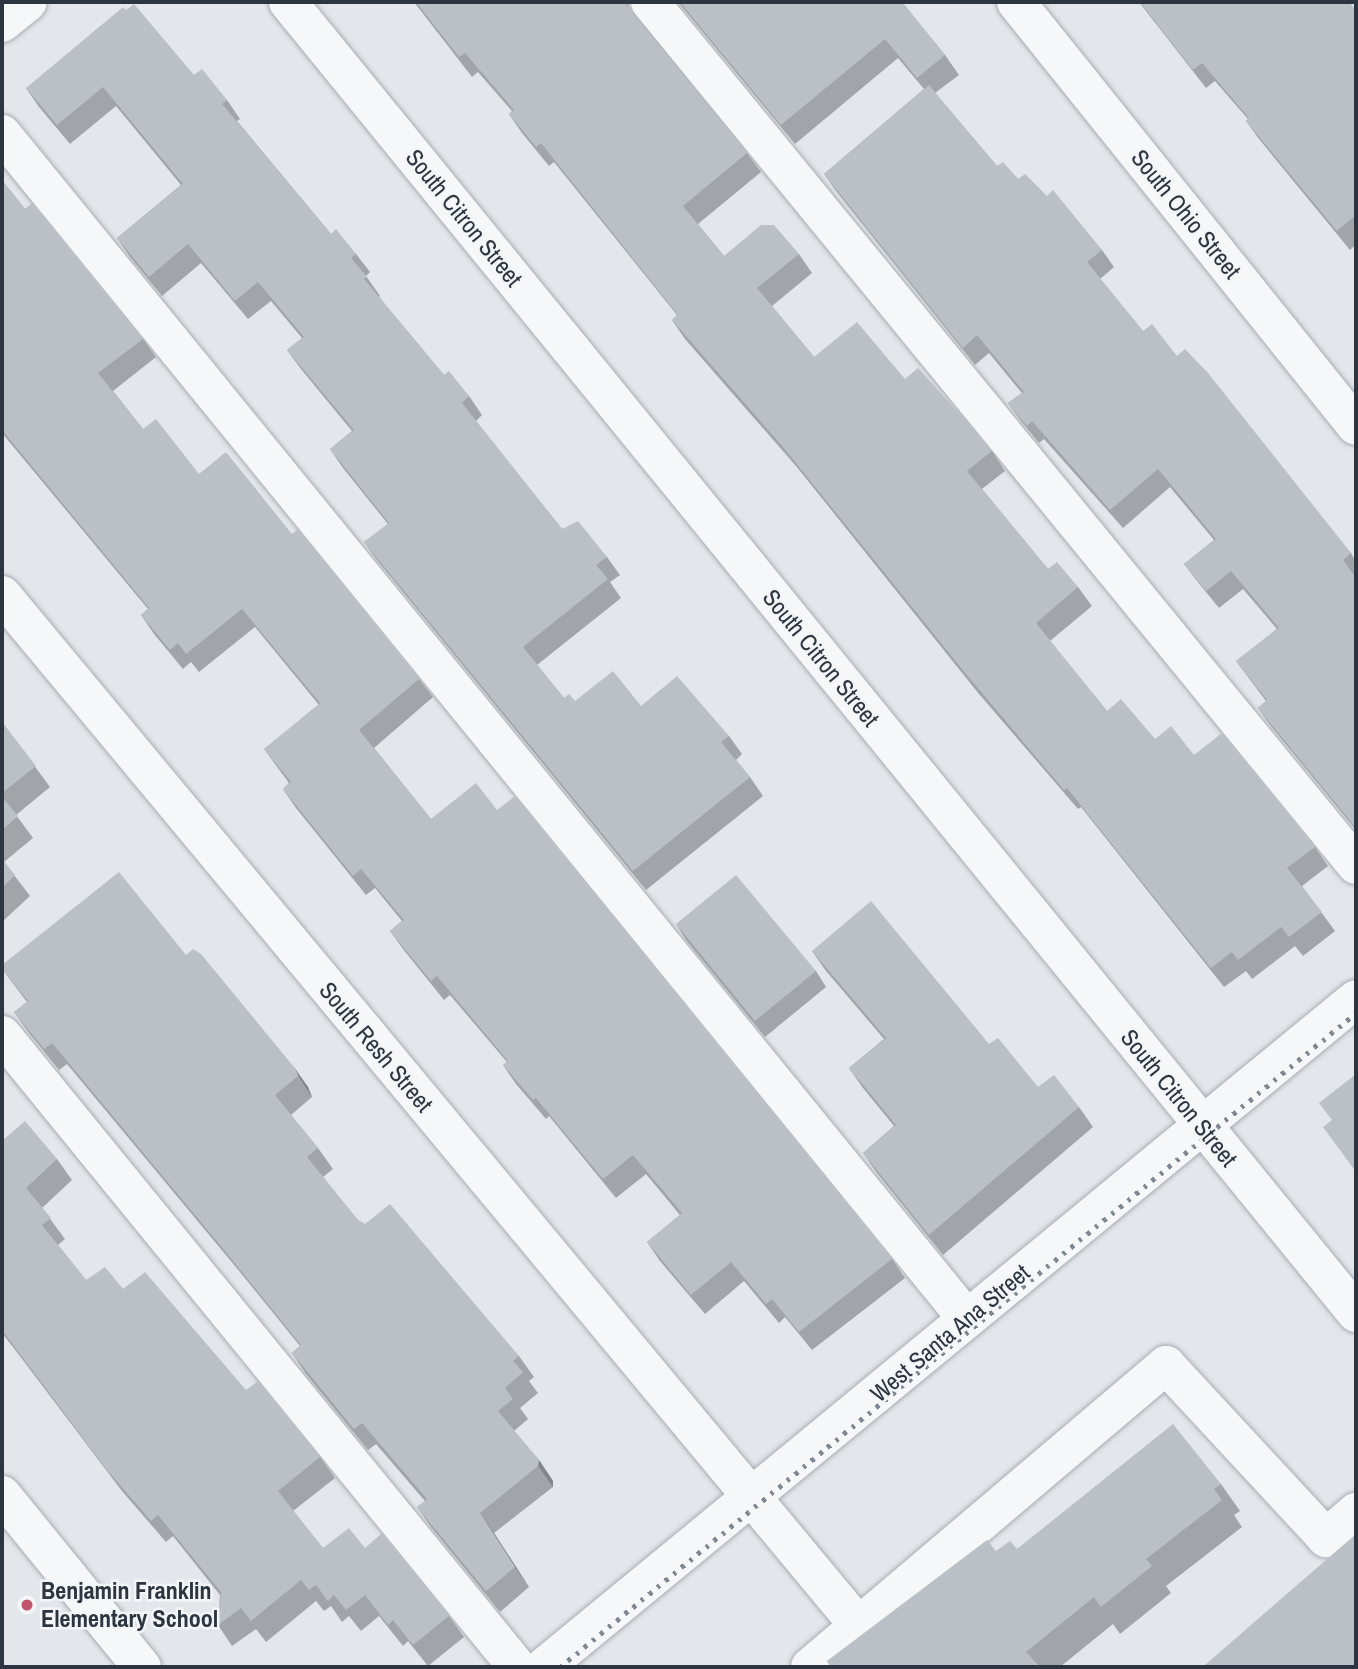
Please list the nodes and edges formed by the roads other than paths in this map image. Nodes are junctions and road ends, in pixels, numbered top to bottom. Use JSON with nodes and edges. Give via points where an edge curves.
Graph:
{"nodes":[{"id":1,"x":28,"y":2,"type":"edge"},
{"id":2,"x":288,"y":2,"type":"edge"},
{"id":3,"x":650,"y":2,"type":"edge"},
{"id":4,"x":1016,"y":2,"type":"edge"},
{"id":5,"x":2,"y":23,"type":"edge"},
{"id":6,"x":2,"y":134,"type":"edge"},
{"id":7,"x":1356,"y":426,"type":"edge"},
{"id":8,"x":2,"y":596,"type":"edge"},
{"id":9,"x":1356,"y":865,"type":"edge"},
{"id":10,"x":1356,"y":999,"type":"edge"},
{"id":11,"x":2,"y":1035,"type":"edge"},
{"id":12,"x":1201,"y":1126,"type":"junction"},
{"id":13,"x":1356,"y":1313,"type":"edge"},
{"id":14,"x":967,"y":1319,"type":"junction"},
{"id":15,"x":2,"y":1495,"type":"edge"},
{"id":16,"x":750,"y":1498,"type":"junction"},
{"id":17,"x":1356,"y":1512,"type":"edge"},
{"id":18,"x":859,"y":1626,"type":"junction"},
{"id":19,"x":142,"y":1667,"type":"edge"},
{"id":20,"x":517,"y":1667,"type":"edge"},
{"id":21,"x":544,"y":1667,"type":"edge"},
{"id":22,"x":810,"y":1667,"type":"edge"}],
"edges":[{"from":1,"to":5,"type":"street"},
{"from":2,"to":12,"type":"street","name":"South Citron Street"},
{"from":3,"to":9,"type":"street"},
{"from":4,"to":7,"type":"street","name":"South Ohio Street"},
{"from":6,"to":14,"type":"street"},
{"from":8,"to":16,"type":"street","name":"South Resh Street"},
{"from":10,"to":12,"type":"street","name":"West Santa Ana Street"},
{"from":11,"to":20,"type":"street"},
{"from":12,"to":13,"type":"street","name":"South Citron Street"},
{"from":12,"to":14,"type":"street","name":"West Santa Ana Street"},
{"from":14,"to":16,"type":"street","name":"West Santa Ana Street"},
{"from":15,"to":19,"type":"street"},
{"from":16,"to":18,"type":"street","name":"South Resh Street"},
{"from":16,"to":21,"type":"street","name":"West Santa Ana Street"},
{"from":17,"to":18,"type":"street","via":[[1326,1538],[1166,1365]]},
{"from":18,"to":22,"type":"street"}]}
